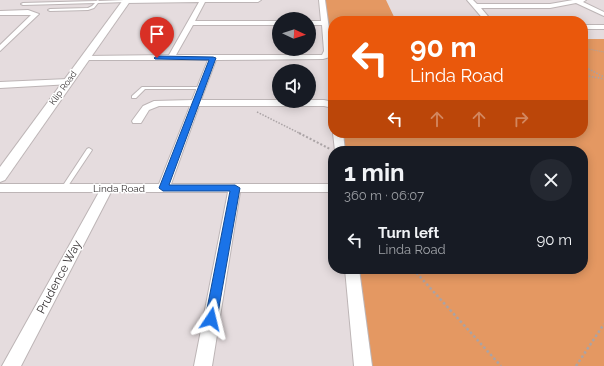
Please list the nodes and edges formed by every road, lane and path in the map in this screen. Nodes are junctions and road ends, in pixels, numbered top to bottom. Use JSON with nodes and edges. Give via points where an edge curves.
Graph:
{"nodes":[{"id":1,"x":126,"y":0,"type":"edge"},
{"id":2,"x":258,"y":0,"type":"edge"},
{"id":3,"x":322,"y":0,"type":"edge"},
{"id":4,"x":470,"y":0,"type":"edge"},
{"id":5,"x":98,"y":1,"type":"junction"},
{"id":6,"x":203,"y":1,"type":"edge"},
{"id":7,"x":580,"y":1,"type":"edge"},
{"id":8,"x":23,"y":4,"type":"dead end"},
{"id":9,"x":476,"y":6,"type":"junction"},
{"id":10,"x":50,"y":10,"type":"dead end"},
{"id":11,"x":0,"y":13,"type":"edge"},
{"id":12,"x":604,"y":14,"type":"edge"},
{"id":13,"x":485,"y":16,"type":"edge"},
{"id":14,"x":191,"y":23,"type":"junction"},
{"id":15,"x":272,"y":23,"type":"edge"},
{"id":16,"x":316,"y":23,"type":"edge"},
{"id":17,"x":325,"y":23,"type":"junction"},
{"id":18,"x":588,"y":27,"type":"edge"},
{"id":19,"x":604,"y":27,"type":"edge"},
{"id":20,"x":0,"y":49,"type":"edge"},
{"id":21,"x":588,"y":49,"type":"edge"},
{"id":22,"x":604,"y":52,"type":"edge"},
{"id":23,"x":85,"y":58,"type":"junction"},
{"id":24,"x":171,"y":58,"type":"junction"},
{"id":25,"x":213,"y":58,"type":"junction"},
{"id":26,"x":588,"y":69,"type":"edge"},
{"id":27,"x":588,"y":76,"type":"edge"},
{"id":28,"x":604,"y":78,"type":"edge"},
{"id":29,"x":68,"y":82,"type":"junction"},
{"id":30,"x":0,"y":85,"type":"edge"},
{"id":31,"x":202,"y":88,"type":"junction"},
{"id":32,"x":134,"y":97,"type":"dead end"},
{"id":33,"x":196,"y":102,"type":"junction"},
{"id":34,"x":241,"y":102,"type":"junction"},
{"id":35,"x":328,"y":104,"type":"edge"},
{"id":36,"x":137,"y":121,"type":"dead end"},
{"id":37,"x":328,"y":148,"type":"edge"},
{"id":38,"x":89,"y":150,"type":"dead end"},
{"id":39,"x":0,"y":177,"type":"edge"},
{"id":40,"x":0,"y":188,"type":"edge"},
{"id":41,"x":64,"y":188,"type":"junction"},
{"id":42,"x":107,"y":188,"type":"junction"},
{"id":43,"x":163,"y":188,"type":"junction"},
{"id":44,"x":235,"y":188,"type":"junction"},
{"id":45,"x":328,"y":188,"type":"edge"},
{"id":46,"x":353,"y":274,"type":"edge"},
{"id":47,"x":418,"y":274,"type":"edge"},
{"id":48,"x":604,"y":324,"type":"edge"},
{"id":49,"x":11,"y":366,"type":"edge"},
{"id":50,"x":202,"y":366,"type":"edge"},
{"id":51,"x":363,"y":366,"type":"edge"},
{"id":52,"x":502,"y":366,"type":"edge"},
{"id":53,"x":576,"y":366,"type":"edge"}],
"edges":[{"from":1,"to":5,"type":"lane"},
{"from":1,"to":6,"type":"street"},
{"from":1,"to":23,"type":"street","name":"Klip Road"},
{"from":2,"to":6,"type":"street"},
{"from":3,"to":17,"type":"street"},
{"from":4,"to":9,"type":"street"},
{"from":5,"to":8,"type":"lane"},
{"from":5,"to":10,"type":"lane","via":[[88,9]]},
{"from":6,"to":14,"type":"street"},
{"from":7,"to":9,"type":"street","via":[[554,6]]},
{"from":7,"to":12,"type":"street"},
{"from":9,"to":13,"type":"street"},
{"from":11,"to":20,"type":"street","via":[[36,14]]},
{"from":14,"to":15,"type":"street"},
{"from":14,"to":24,"type":"street"},
{"from":16,"to":17,"type":"street"},
{"from":17,"to":25,"type":"street","via":[[328,53],[326,56]]},
{"from":18,"to":19,"type":"street"},
{"from":21,"to":22,"type":"path"},
{"from":23,"to":24,"type":"street"},
{"from":23,"to":29,"type":"street","name":"Klip Road"},
{"from":24,"to":25,"type":"street"},
{"from":25,"to":31,"type":"street"},
{"from":26,"to":28,"type":"path"},
{"from":27,"to":28,"type":"path"},
{"from":29,"to":30,"type":"street"},
{"from":29,"to":39,"type":"street","name":"Klip Road"},
{"from":31,"to":32,"type":"lane","via":[[144,88]]},
{"from":31,"to":33,"type":"street"},
{"from":33,"to":34,"type":"street"},
{"from":33,"to":36,"type":"street","via":[[157,103],[146,108]]},
{"from":33,"to":43,"type":"street"},
{"from":34,"to":35,"type":"street"},
{"from":34,"to":37,"type":"path"},
{"from":38,"to":41,"type":"lane"},
{"from":40,"to":41,"type":"street","name":"Linda Road"},
{"from":41,"to":42,"type":"street","name":"Linda Road"},
{"from":42,"to":43,"type":"street","name":"Linda Road"},
{"from":42,"to":49,"type":"street","name":"Prudence Way"},
{"from":43,"to":44,"type":"street","name":"Linda Road"},
{"from":44,"to":45,"type":"street","name":"Linda Road"},
{"from":44,"to":50,"type":"street"},
{"from":46,"to":51,"type":"street"},
{"from":47,"to":52,"type":"path"},
{"from":48,"to":53,"type":"path"}]}
